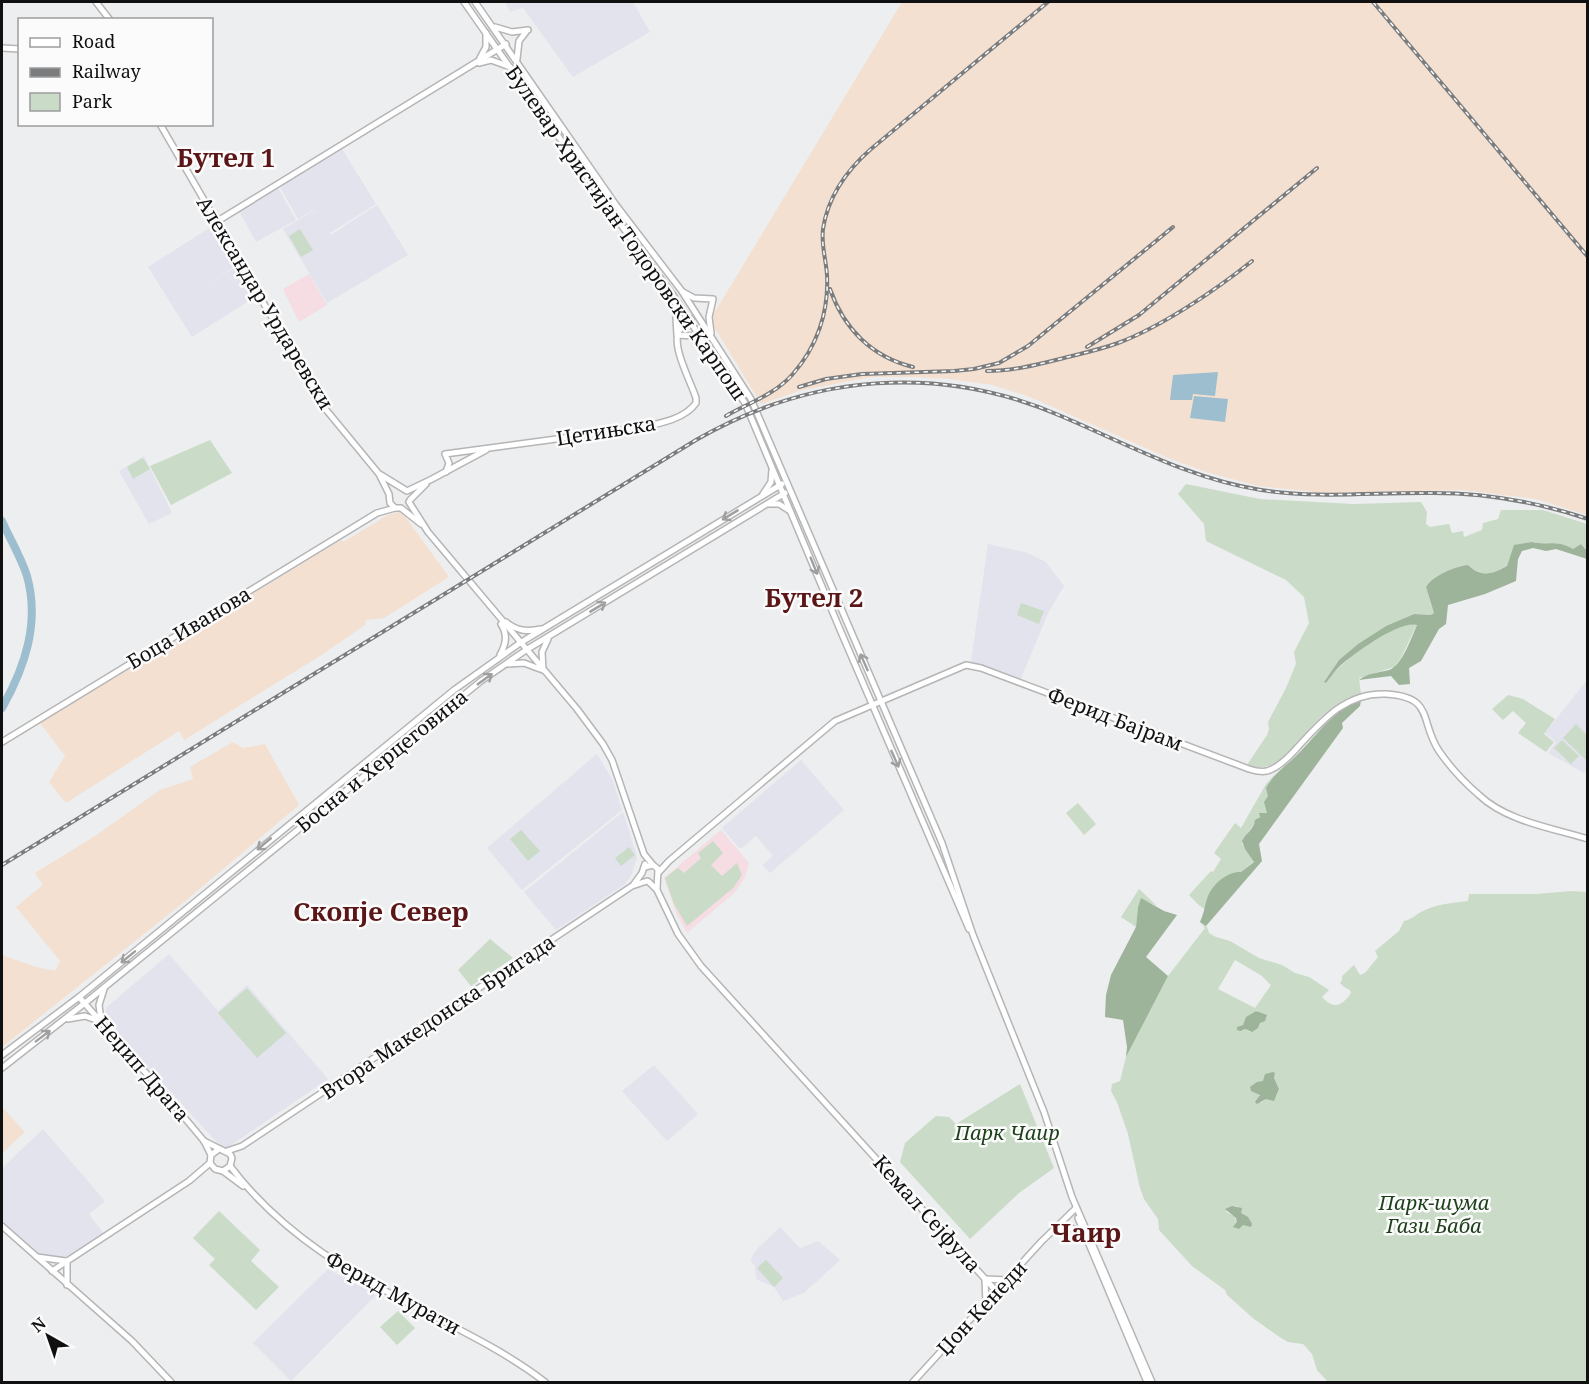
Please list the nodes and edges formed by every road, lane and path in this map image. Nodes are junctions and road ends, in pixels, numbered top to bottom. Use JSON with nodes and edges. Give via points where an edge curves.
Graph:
{"nodes":[{"id":1,"x":96,"y":2,"type":"edge"},
{"id":2,"x":464,"y":2,"type":"edge"},
{"id":3,"x":476,"y":2,"type":"edge"},
{"id":4,"x":108,"y":18,"type":"edge"},
{"id":5,"x":493,"y":26,"type":"junction"},
{"id":6,"x":485,"y":31,"type":"junction"},
{"id":7,"x":506,"y":44,"type":"junction"},
{"id":8,"x":2,"y":48,"type":"edge"},
{"id":9,"x":18,"y":49,"type":"edge"},
{"id":10,"x":497,"y":49,"type":"junction"},
{"id":11,"x":516,"y":60,"type":"junction"},
{"id":12,"x":511,"y":68,"type":"junction"},
{"id":13,"x":464,"y":69,"type":"junction"},
{"id":14,"x":161,"y":126,"type":"edge"},
{"id":15,"x":216,"y":222,"type":"junction"},
{"id":16,"x":681,"y":290,"type":"junction"},
{"id":17,"x":673,"y":295,"type":"junction"},
{"id":18,"x":697,"y":314,"type":"junction"},
{"id":19,"x":690,"y":320,"type":"junction"},
{"id":20,"x":677,"y":334,"type":"junction"},
{"id":21,"x":713,"y":340,"type":"junction"},
{"id":22,"x":706,"y":347,"type":"junction"},
{"id":23,"x":490,"y":447,"type":"junction"},
{"id":24,"x":772,"y":465,"type":"junction"},
{"id":25,"x":446,"y":472,"type":"junction"},
{"id":26,"x":379,"y":474,"type":"junction"},
{"id":27,"x":432,"y":479,"type":"junction"},
{"id":28,"x":783,"y":484,"type":"junction"},
{"id":29,"x":398,"y":487,"type":"junction"},
{"id":30,"x":407,"y":490,"type":"junction"},
{"id":31,"x":787,"y":492,"type":"junction"},
{"id":32,"x":389,"y":497,"type":"junction"},
{"id":33,"x":758,"y":498,"type":"junction"},
{"id":34,"x":409,"y":501,"type":"junction"},
{"id":35,"x":766,"y":505,"type":"junction"},
{"id":36,"x":398,"y":508,"type":"junction"},
{"id":37,"x":791,"y":512,"type":"junction"},
{"id":38,"x":377,"y":513,"type":"junction"},
{"id":39,"x":421,"y":524,"type":"junction"},
{"id":40,"x":493,"y":610,"type":"junction"},
{"id":41,"x":549,"y":627,"type":"junction"},
{"id":42,"x":553,"y":634,"type":"junction"},
{"id":43,"x":520,"y":643,"type":"junction"},
{"id":44,"x":526,"y":650,"type":"junction"},
{"id":45,"x":496,"y":659,"type":"junction"},
{"id":46,"x":505,"y":664,"type":"junction"},
{"id":47,"x":544,"y":671,"type":"junction"},
{"id":48,"x":881,"y":701,"type":"junction"},
{"id":49,"x":872,"y":705,"type":"junction"},
{"id":50,"x":2,"y":742,"type":"edge"},
{"id":51,"x":1587,"y":840,"type":"edge"},
{"id":52,"x":644,"y":854,"type":"junction"},
{"id":53,"x":669,"y":861,"type":"junction"},
{"id":54,"x":654,"y":865,"type":"junction"},
{"id":55,"x":644,"y":870,"type":"junction"},
{"id":56,"x":659,"y":875,"type":"junction"},
{"id":57,"x":648,"y":881,"type":"junction"},
{"id":58,"x":632,"y":886,"type":"junction"},
{"id":59,"x":657,"y":890,"type":"junction"},
{"id":60,"x":973,"y":935,"type":"junction"},
{"id":61,"x":104,"y":988,"type":"junction"},
{"id":62,"x":79,"y":997,"type":"junction"},
{"id":63,"x":85,"y":1004,"type":"junction"},
{"id":64,"x":65,"y":1019,"type":"junction"},
{"id":65,"x":101,"y":1022,"type":"junction"},
{"id":66,"x":2,"y":1055,"type":"edge"},
{"id":67,"x":2,"y":1068,"type":"edge"},
{"id":68,"x":204,"y":1141,"type":"junction"},
{"id":69,"x":242,"y":1146,"type":"junction"},
{"id":70,"x":219,"y":1149,"type":"junction"},
{"id":71,"x":226,"y":1151,"type":"junction"},
{"id":72,"x":211,"y":1155,"type":"junction"},
{"id":73,"x":232,"y":1158,"type":"junction"},
{"id":74,"x":210,"y":1163,"type":"junction"},
{"id":75,"x":230,"y":1166,"type":"junction"},
{"id":76,"x":215,"y":1169,"type":"junction"},
{"id":77,"x":224,"y":1171,"type":"junction"},
{"id":78,"x":198,"y":1175,"type":"junction"},
{"id":79,"x":249,"y":1191,"type":"junction"},
{"id":80,"x":1076,"y":1208,"type":"junction"},
{"id":81,"x":2,"y":1226,"type":"edge"},
{"id":82,"x":1052,"y":1231,"type":"junction"},
{"id":83,"x":1084,"y":1234,"type":"junction"},
{"id":84,"x":35,"y":1256,"type":"junction"},
{"id":85,"x":67,"y":1261,"type":"junction"},
{"id":86,"x":52,"y":1271,"type":"junction"},
{"id":87,"x":986,"y":1279,"type":"junction"},
{"id":88,"x":1008,"y":1280,"type":"junction"},
{"id":89,"x":67,"y":1285,"type":"junction"},
{"id":90,"x":997,"y":1292,"type":"junction"},
{"id":91,"x":986,"y":1304,"type":"junction"},
{"id":92,"x":171,"y":1383,"type":"edge"},
{"id":93,"x":545,"y":1383,"type":"edge"},
{"id":94,"x":913,"y":1383,"type":"edge"},
{"id":95,"x":1147,"y":1383,"type":"edge"},
{"id":96,"x":1152,"y":1383,"type":"edge"}],
"edges":[{"from":1,"to":4,"type":"street"},
{"from":2,"to":6,"type":"street","name":"Булевар Христијан Тодоровски Карпош"},
{"from":3,"to":5,"type":"street","name":"Булевар Христијан Тодоровски Карпош"},
{"from":5,"to":7,"type":"street","name":"Булевар Христијан Тодоровски Карпош"},
{"from":5,"to":11,"type":"street","via":[[510,32],[528,30],[519,41]]},
{"from":6,"to":10,"type":"street","name":"Булевар Христијан Тодоровски Карпош"},
{"from":6,"to":13,"type":"street","via":[[484,52]]},
{"from":7,"to":10,"type":"street"},
{"from":7,"to":11,"type":"street","name":"Булевар Христијан Тодоровски Карпош"},
{"from":8,"to":9,"type":"street"},
{"from":10,"to":12,"type":"street","name":"Булевар Христијан Тодоровски Карпош"},
{"from":10,"to":13,"type":"street"},
{"from":11,"to":16,"type":"street","name":"Булевар Христијан Тодоровски Карпош","via":[[616,205]]},
{"from":12,"to":13,"type":"street","via":[[491,60]]},
{"from":12,"to":17,"type":"street","name":"Булевар Христијан Тодоровски Карпош"},
{"from":13,"to":15,"type":"street"},
{"from":14,"to":15,"type":"street","name":"Александар Урдаревски"},
{"from":15,"to":26,"type":"street","name":"Александар Урдаревски","via":[[323,406]]},
{"from":16,"to":18,"type":"street","name":"Булевар Христијан Тодоровски Карпош"},
{"from":16,"to":21,"type":"street","via":[[694,298],[712,299],[709,317]]},
{"from":17,"to":19,"type":"street","name":"Булевар Христијан Тодоровски Карпош"},
{"from":17,"to":20,"type":"street","name":"Цетињска"},
{"from":18,"to":19,"type":"street"},
{"from":18,"to":21,"type":"street","name":"Булевар Христијан Тодоровски Карпош"},
{"from":19,"to":20,"type":"street"},
{"from":19,"to":22,"type":"street","name":"Булевар Христијан Тодоровски Карпош"},
{"from":20,"to":22,"type":"street","via":[[694,336]]},
{"from":20,"to":23,"type":"street","name":"Цетињска","via":[[682,362],[696,398],[687,412],[638,428]]},
{"from":21,"to":28,"type":"street","name":"Булевар Христијан Тодоровски Карпош","via":[[751,399]]},
{"from":22,"to":24,"type":"street","name":"Булевар Христијан Тодоровски Карпош","via":[[741,394]]},
{"from":23,"to":25,"type":"street"},
{"from":23,"to":25,"type":"street","name":"Цетињска","via":[[445,454],[449,463]]},
{"from":24,"to":28,"type":"street","name":"Булевар Христијан Тодоровски Карпош"},
{"from":24,"to":33,"type":"street","via":[[771,482]]},
{"from":25,"to":27,"type":"street"},
{"from":26,"to":29,"type":"street","name":"Александар Урдаревски"},
{"from":26,"to":32,"type":"street","name":"Александар Урдаревски"},
{"from":27,"to":30,"type":"street"},
{"from":27,"to":34,"type":"street"},
{"from":28,"to":31,"type":"street","name":"Булевар Христијан Тодоровски Карпош"},
{"from":28,"to":33,"type":"street","name":"Босна и Херцеговина"},
{"from":29,"to":30,"type":"street"},
{"from":29,"to":32,"type":"street"},
{"from":30,"to":34,"type":"street"},
{"from":31,"to":35,"type":"street","name":"Босна и Херцеговина"},
{"from":31,"to":37,"type":"street","name":"Булевар Христијан Тодоровски Карпош"},
{"from":48,"to":31,"type":"street","name":"Булевар Христијан Тодоровски Карпош","one_way":true},
{"from":32,"to":36,"type":"street"},
{"from":32,"to":38,"type":"street","name":"Боца Иванова"},
{"from":33,"to":41,"type":"street","name":"Босна и Херцеговина","one_way":true},
{"from":34,"to":36,"type":"street"},
{"from":34,"to":39,"type":"street"},
{"from":35,"to":37,"type":"street","via":[[779,504]]},
{"from":42,"to":35,"type":"street","name":"Босна и Херцеговина","one_way":true},
{"from":36,"to":38,"type":"street","name":"Боца Иванова"},
{"from":36,"to":39,"type":"street"},
{"from":37,"to":49,"type":"street","name":"Булевар Христијан Тодоровски Карпош","one_way":true},
{"from":38,"to":50,"type":"street","name":"Боца Иванова"},
{"from":39,"to":40,"type":"street"},
{"from":40,"to":41,"type":"street","via":[[518,630]]},
{"from":40,"to":43,"type":"street"},
{"from":40,"to":45,"type":"street","via":[[506,636]]},
{"from":41,"to":43,"type":"street","name":"Босна и Херцеговина"},
{"from":42,"to":44,"type":"street","name":"Босна и Херцеговина"},
{"from":42,"to":47,"type":"street","via":[[542,652]]},
{"from":43,"to":44,"type":"street"},
{"from":43,"to":45,"type":"street","name":"Босна и Херцеговина"},
{"from":44,"to":46,"type":"street","name":"Босна и Херцеговина"},
{"from":44,"to":47,"type":"street"},
{"from":45,"to":62,"type":"street","name":"Босна и Херцеговина","one_way":true},
{"from":46,"to":47,"type":"street","via":[[524,663]]},
{"from":61,"to":46,"type":"street","name":"Босна и Херцеговина","one_way":true,"via":[[442,711]]},
{"from":47,"to":52,"type":"street","via":[[577,709],[612,760]]},
{"from":48,"to":49,"type":"street","name":"Ферид Бајрам"},
{"from":48,"to":51,"type":"street","name":"Ферид Бајрам","via":[[958,668],[974,666],[1261,771],[1285,760],[1333,712],[1350,701],[1384,694],[1417,703],[1427,716],[1440,753],[1491,806]]},
{"from":48,"to":60,"type":"street","name":"Булевар Христијан Тодоровски Карпош","via":[[942,843]]},
{"from":49,"to":53,"type":"street","name":"Ферид Бајрам","via":[[835,721]]},
{"from":49,"to":60,"type":"street","name":"Булевар Христијан Тодоровски Карпош","one_way":true},
{"from":52,"to":54,"type":"street"},
{"from":52,"to":55,"type":"street"},
{"from":53,"to":54,"type":"street"},
{"from":53,"to":56,"type":"street"},
{"from":54,"to":55,"type":"street"},
{"from":54,"to":56,"type":"street"},
{"from":55,"to":57,"type":"street"},
{"from":55,"to":58,"type":"street","name":"Втора Македонска Бригада"},
{"from":56,"to":57,"type":"street","name":"Втора Македонска Бригада"},
{"from":56,"to":59,"type":"street"},
{"from":57,"to":58,"type":"street","name":"Втора Македонска Бригада"},
{"from":57,"to":59,"type":"street"},
{"from":58,"to":69,"type":"street","name":"Втора Македонска Бригада"},
{"from":59,"to":87,"type":"street","name":"Кемал Сејфула","via":[[678,934],[701,966]]},
{"from":60,"to":80,"type":"street","name":"Булевар Христијан Тодоровски Карпош","via":[[1033,1081]]},
{"from":61,"to":63,"type":"street","name":"Босна и Херцеговина"},
{"from":61,"to":65,"type":"street","via":[[99,1005]]},
{"from":62,"to":63,"type":"street","name":"Неџип Драга"},
{"from":62,"to":66,"type":"street","name":"Босна и Херцеговина"},
{"from":63,"to":64,"type":"street","name":"Босна и Херцеговина"},
{"from":63,"to":65,"type":"street","name":"Неџип Драга"},
{"from":64,"to":65,"type":"street","via":[[85,1016]]},
{"from":67,"to":64,"type":"street","name":"Босна и Херцеговина","one_way":true},
{"from":65,"to":68,"type":"street","name":"Неџип Драга"},
{"from":68,"to":70,"type":"street","name":"Неџип Драга"},
{"from":68,"to":72,"type":"street","name":"Неџип Драга"},
{"from":69,"to":71,"type":"street","name":"Втора Македонска Бригада"},
{"from":69,"to":73,"type":"street","name":"Втора Македонска Бригада"},
{"from":70,"to":71,"type":"street"},
{"from":70,"to":72,"type":"street"},
{"from":71,"to":73,"type":"street"},
{"from":72,"to":74,"type":"street"},
{"from":73,"to":75,"type":"street"},
{"from":74,"to":76,"type":"street"},
{"from":74,"to":78,"type":"street"},
{"from":75,"to":77,"type":"street"},
{"from":75,"to":79,"type":"street","name":"Ферид Мурати"},
{"from":76,"to":77,"type":"street"},
{"from":76,"to":78,"type":"street"},
{"from":77,"to":79,"type":"street","name":"Ферид Мурати"},
{"from":78,"to":85,"type":"street"},
{"from":79,"to":93,"type":"street","name":"Ферид Мурати","via":[[320,1252],[503,1354]]},
{"from":80,"to":82,"type":"street","name":"Џон Кенеди"},
{"from":80,"to":83,"type":"street"},
{"from":80,"to":96,"type":"street"},
{"from":81,"to":84,"type":"street"},
{"from":82,"to":83,"type":"street","via":[[1071,1228]]},
{"from":82,"to":88,"type":"street","name":"Џон Кенеди"},
{"from":83,"to":95,"type":"street"},
{"from":84,"to":85,"type":"street"},
{"from":84,"to":86,"type":"street"},
{"from":85,"to":86,"type":"street"},
{"from":85,"to":89,"type":"street"},
{"from":86,"to":89,"type":"street"},
{"from":87,"to":88,"type":"street"},
{"from":87,"to":90,"type":"street","name":"Кемал Сејфула"},
{"from":87,"to":91,"type":"street"},
{"from":88,"to":90,"type":"street","name":"Џон Кенеди"},
{"from":89,"to":92,"type":"street","via":[[132,1341]]},
{"from":90,"to":91,"type":"street","name":"Џон Кенеди"},
{"from":91,"to":94,"type":"street","name":"Џон Кенеди"}]}
